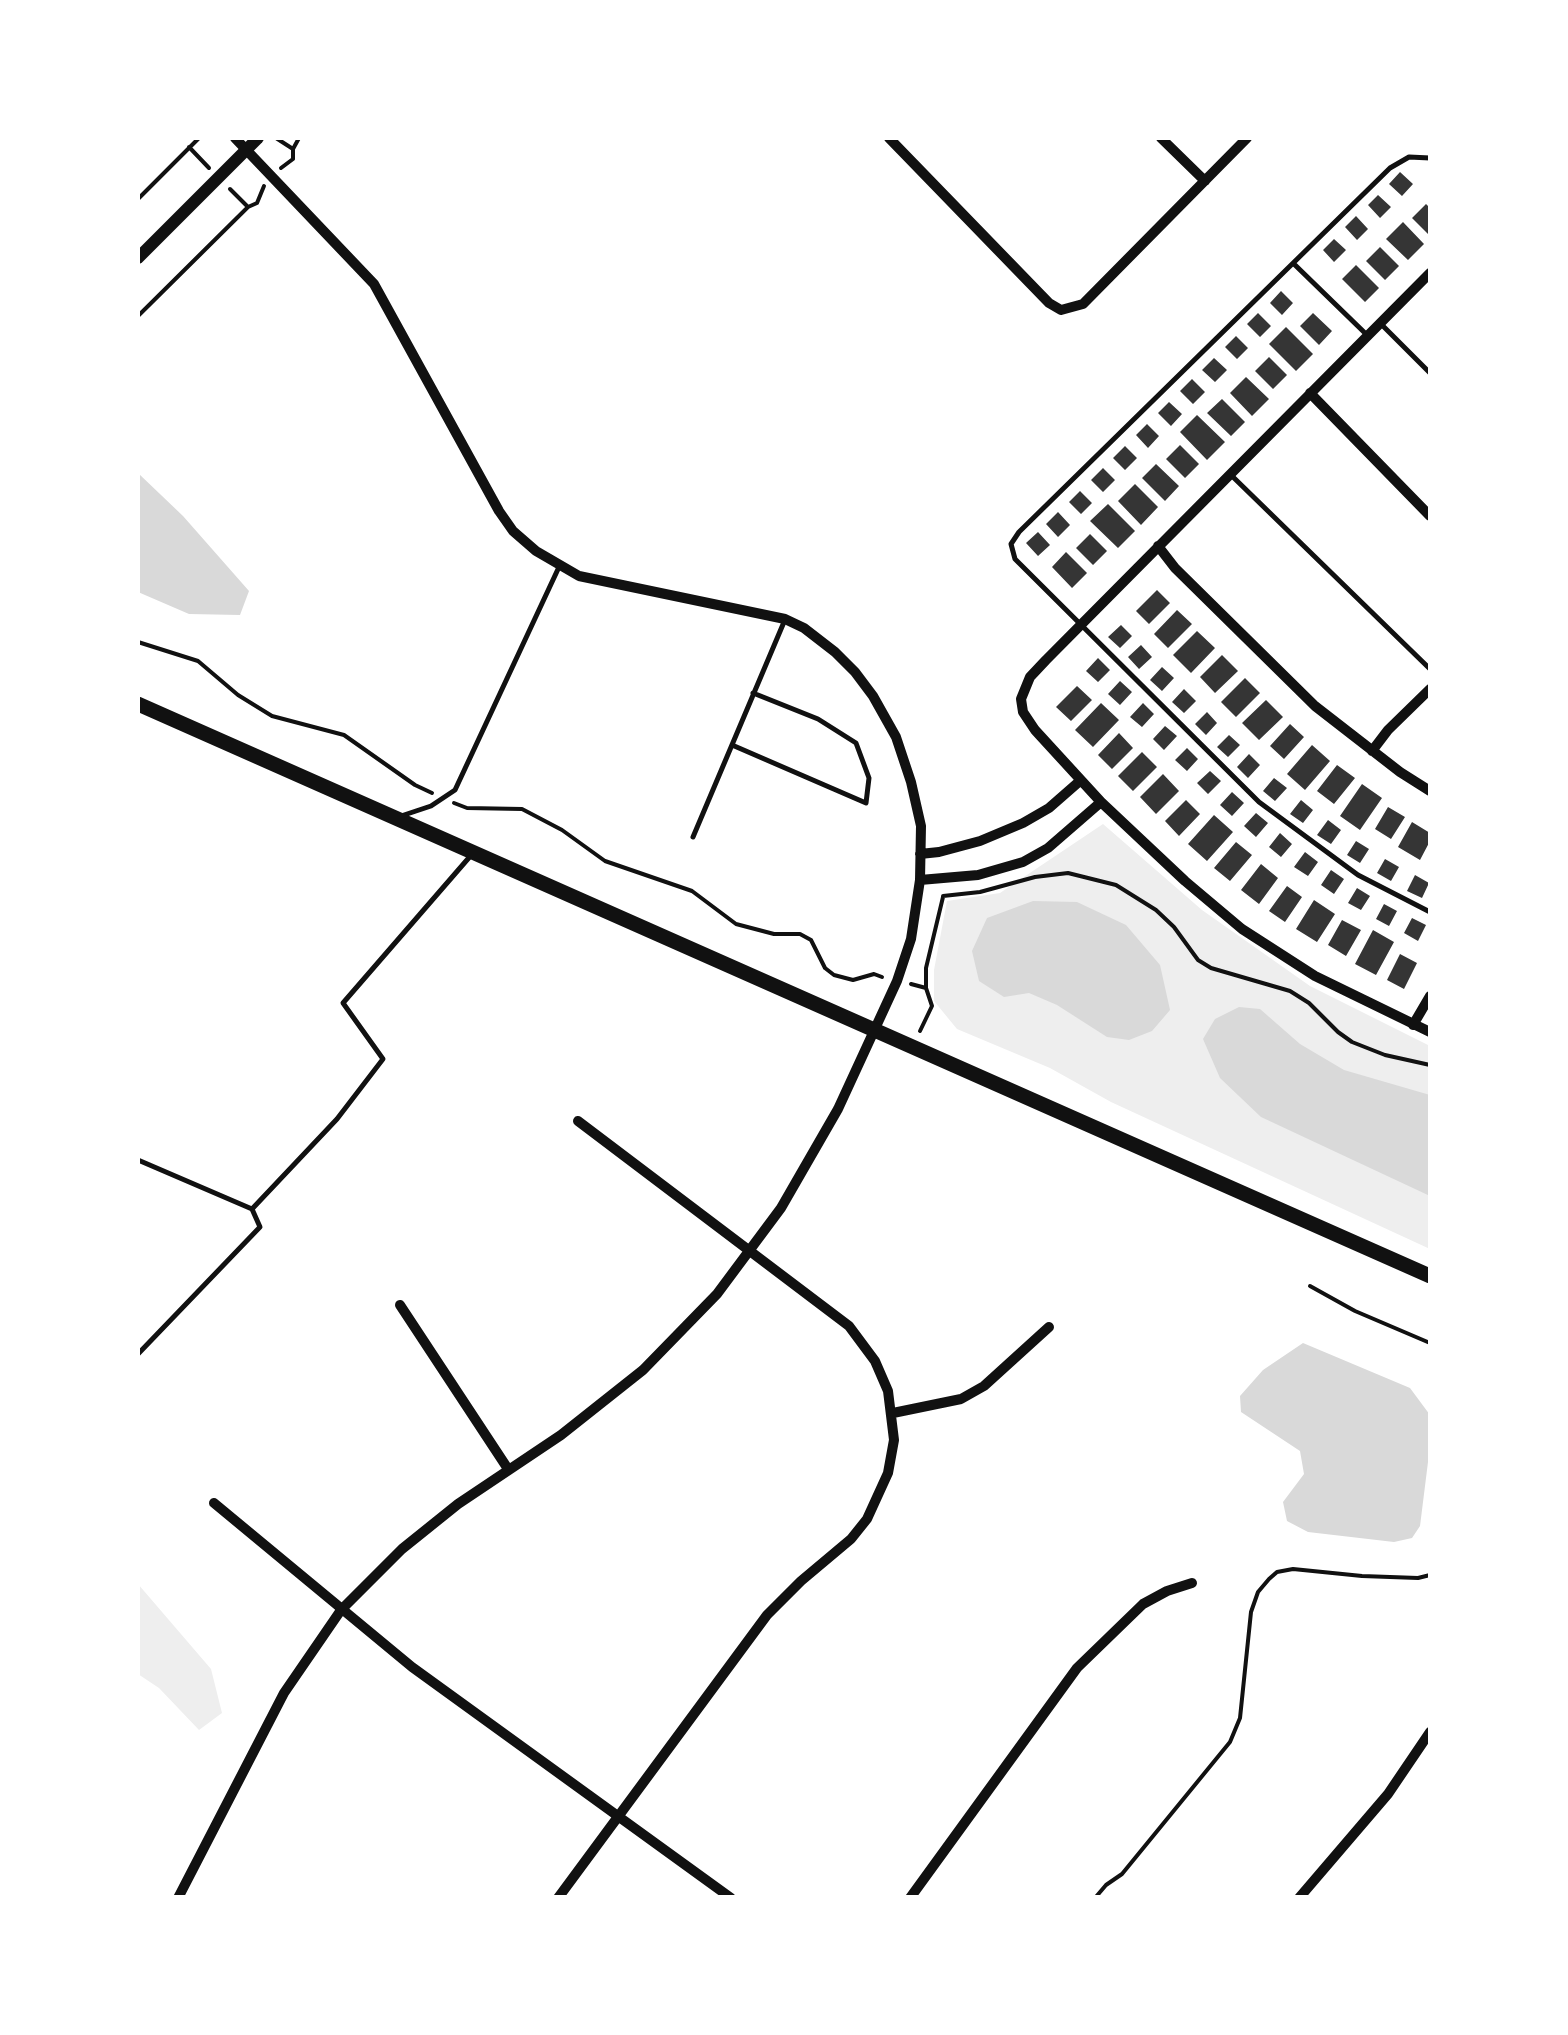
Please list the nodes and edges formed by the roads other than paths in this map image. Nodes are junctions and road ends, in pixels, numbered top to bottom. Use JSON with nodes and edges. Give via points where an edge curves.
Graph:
{"nodes":[{"id":1,"x":235,"y":138,"type":"edge"},
{"id":2,"x":258,"y":138,"type":"edge"},
{"id":3,"x":889,"y":138,"type":"edge"},
{"id":4,"x":1161,"y":138,"type":"edge"},
{"id":5,"x":1248,"y":138,"type":"edge"},
{"id":6,"x":246,"y":148,"type":"junction"},
{"id":7,"x":1430,"y":158,"type":"edge"},
{"id":8,"x":1204,"y":181,"type":"junction"},
{"id":9,"x":138,"y":258,"type":"edge"},
{"id":10,"x":1294,"y":264,"type":"junction"},
{"id":11,"x":1430,"y":272,"type":"edge"},
{"id":12,"x":1380,"y":323,"type":"junction"},
{"id":13,"x":1367,"y":336,"type":"junction"},
{"id":14,"x":1430,"y":373,"type":"edge"},
{"id":15,"x":1310,"y":393,"type":"junction"},
{"id":16,"x":1230,"y":473,"type":"junction"},
{"id":17,"x":1430,"y":516,"type":"edge"},
{"id":18,"x":1158,"y":546,"type":"junction"},
{"id":19,"x":559,"y":566,"type":"junction"},
{"id":20,"x":785,"y":619,"type":"junction"},
{"id":21,"x":1080,"y":624,"type":"junction"},
{"id":22,"x":1430,"y":669,"type":"edge"},
{"id":23,"x":1430,"y":689,"type":"edge"},
{"id":24,"x":754,"y":693,"type":"junction"},
{"id":25,"x":138,"y":704,"type":"edge"},
{"id":26,"x":732,"y":744,"type":"junction"},
{"id":27,"x":1372,"y":752,"type":"junction"},
{"id":28,"x":1080,"y":780,"type":"junction"},
{"id":29,"x":1430,"y":792,"type":"edge"},
{"id":30,"x":1101,"y":802,"type":"junction"},
{"id":31,"x":398,"y":817,"type":"junction"},
{"id":32,"x":693,"y":837,"type":"dead end"},
{"id":33,"x":474,"y":851,"type":"junction"},
{"id":34,"x":920,"y":854,"type":"junction"},
{"id":35,"x":920,"y":880,"type":"junction"},
{"id":36,"x":1430,"y":912,"type":"edge"},
{"id":37,"x":1430,"y":996,"type":"edge"},
{"id":38,"x":1413,"y":1025,"type":"junction"},
{"id":39,"x":874,"y":1029,"type":"junction"},
{"id":40,"x":1430,"y":1032,"type":"edge"},
{"id":41,"x":578,"y":1121,"type":"dead end"},
{"id":42,"x":138,"y":1160,"type":"edge"},
{"id":43,"x":252,"y":1208,"type":"junction"},
{"id":44,"x":751,"y":1249,"type":"junction"},
{"id":45,"x":1430,"y":1276,"type":"edge"},
{"id":46,"x":400,"y":1305,"type":"dead end"},
{"id":47,"x":1049,"y":1328,"type":"dead end"},
{"id":48,"x":138,"y":1354,"type":"edge"},
{"id":49,"x":892,"y":1413,"type":"junction"},
{"id":50,"x":508,"y":1469,"type":"junction"},
{"id":51,"x":214,"y":1504,"type":"dead end"},
{"id":52,"x":1192,"y":1583,"type":"dead end"},
{"id":53,"x":341,"y":1610,"type":"junction"},
{"id":54,"x":1430,"y":1732,"type":"edge"},
{"id":55,"x":618,"y":1816,"type":"junction"},
{"id":56,"x":178,"y":1898,"type":"edge"},
{"id":57,"x":558,"y":1898,"type":"edge"},
{"id":58,"x":731,"y":1898,"type":"edge"},
{"id":59,"x":910,"y":1898,"type":"edge"},
{"id":60,"x":1299,"y":1898,"type":"edge"}],
"edges":[{"from":1,"to":6,"type":"street"},
{"from":2,"to":6,"type":"street"},
{"from":3,"to":8,"type":"street","via":[[1061,310],[1084,304]]},
{"from":4,"to":8,"type":"street"},
{"from":5,"to":8,"type":"street"},
{"from":6,"to":9,"type":"street"},
{"from":6,"to":19,"type":"street","via":[[374,284],[499,511],[513,531]]},
{"from":7,"to":10,"type":"lane","via":[[1409,157],[1390,168]]},
{"from":10,"to":13,"type":"lane"},
{"from":10,"to":21,"type":"lane","via":[[1018,532],[1011,544],[1015,559]]},
{"from":11,"to":12,"type":"street"},
{"from":12,"to":13,"type":"street"},
{"from":12,"to":14,"type":"lane"},
{"from":13,"to":15,"type":"street"},
{"from":15,"to":16,"type":"street"},
{"from":15,"to":17,"type":"street"},
{"from":16,"to":18,"type":"street"},
{"from":16,"to":22,"type":"lane"},
{"from":18,"to":21,"type":"street"},
{"from":18,"to":27,"type":"street","via":[[1316,706]]},
{"from":19,"to":20,"type":"street","via":[[628,588]]},
{"from":19,"to":31,"type":"lane","via":[[463,776],[445,799]]},
{"from":20,"to":24,"type":"lane"},
{"from":20,"to":34,"type":"street","via":[[835,652],[873,696],[911,782]]},
{"from":21,"to":28,"type":"street","via":[[1030,677],[1021,699],[1034,730]]},
{"from":21,"to":36,"type":"lane","via":[[1259,802],[1358,875]]},
{"from":23,"to":27,"type":"street"},
{"from":24,"to":26,"type":"lane"},
{"from":24,"to":26,"type":"lane","via":[[856,743],[869,778],[866,803]]},
{"from":25,"to":31,"type":"highway"},
{"from":26,"to":32,"type":"lane"},
{"from":27,"to":29,"type":"street"},
{"from":28,"to":30,"type":"street"},
{"from":28,"to":34,"type":"street","via":[[1024,823]]},
{"from":30,"to":35,"type":"street","via":[[1023,862],[978,876]]},
{"from":30,"to":38,"type":"street","via":[[1242,929],[1315,976]]},
{"from":31,"to":33,"type":"highway"},
{"from":33,"to":39,"type":"highway"},
{"from":33,"to":43,"type":"lane","via":[[343,1003],[383,1059],[337,1120]]},
{"from":34,"to":35,"type":"street"},
{"from":35,"to":39,"type":"street","via":[[911,939]]},
{"from":37,"to":38,"type":"street"},
{"from":38,"to":40,"type":"street"},
{"from":39,"to":44,"type":"street","via":[[821,1142]]},
{"from":39,"to":45,"type":"highway"},
{"from":41,"to":44,"type":"street"},
{"from":42,"to":43,"type":"lane"},
{"from":43,"to":48,"type":"lane","via":[[260,1227]]},
{"from":44,"to":49,"type":"street","via":[[849,1326],[876,1361]]},
{"from":44,"to":50,"type":"street","via":[[642,1370]]},
{"from":46,"to":50,"type":"street"},
{"from":47,"to":49,"type":"street","via":[[972,1393]]},
{"from":49,"to":55,"type":"street","via":[[888,1473],[866,1519],[768,1614]]},
{"from":50,"to":53,"type":"street","via":[[402,1550]]},
{"from":51,"to":53,"type":"street"},
{"from":52,"to":59,"type":"street","via":[[1143,1604],[1077,1668]]},
{"from":53,"to":55,"type":"street"},
{"from":53,"to":56,"type":"street","via":[[284,1694]]},
{"from":54,"to":60,"type":"street","via":[[1400,1779]]},
{"from":55,"to":57,"type":"street"},
{"from":55,"to":58,"type":"street"}]}
